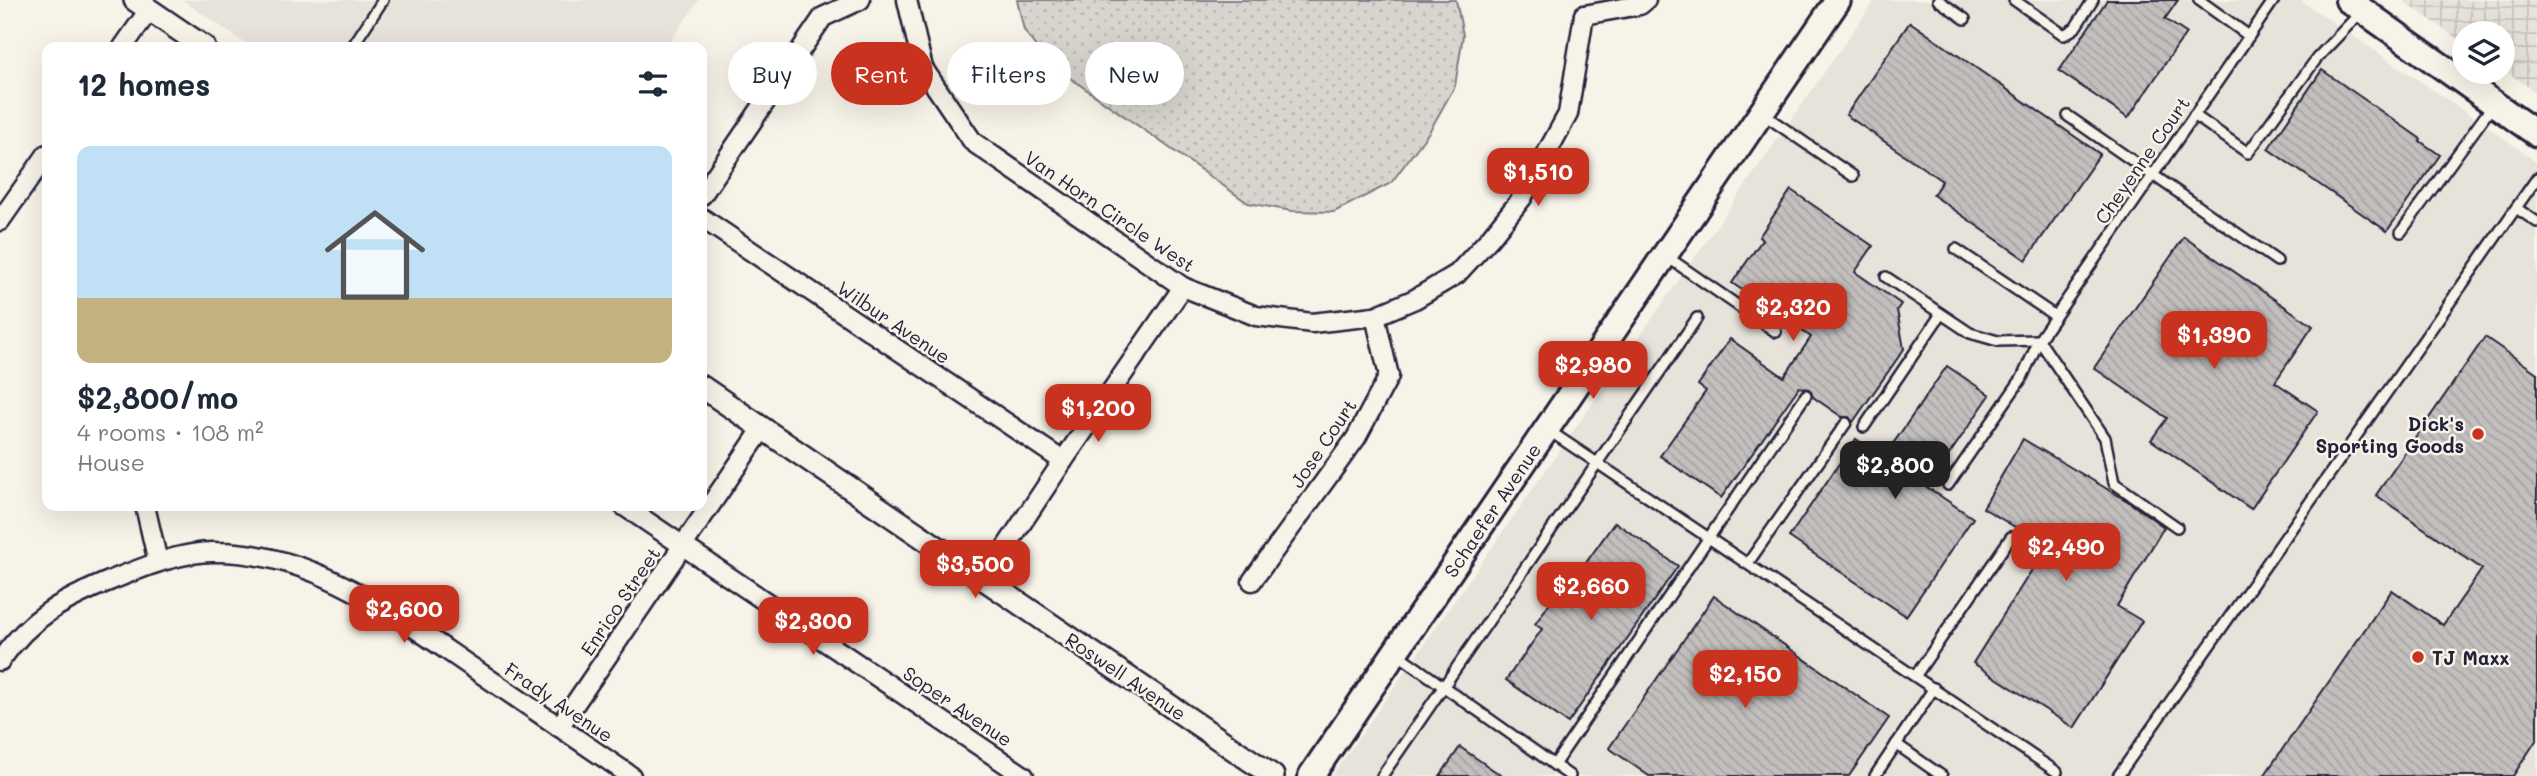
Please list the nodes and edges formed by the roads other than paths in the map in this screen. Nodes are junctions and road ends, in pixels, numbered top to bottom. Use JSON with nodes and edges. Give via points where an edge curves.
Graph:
{"nodes":[{"id":1,"x":383,"y":0,"type":"edge"},
{"id":2,"x":860,"y":0,"type":"edge"},
{"id":3,"x":907,"y":0,"type":"edge"},
{"id":4,"x":1646,"y":0,"type":"edge"},
{"id":5,"x":1838,"y":0,"type":"edge"},
{"id":6,"x":1938,"y":0,"type":"edge"},
{"id":7,"x":2014,"y":0,"type":"edge"},
{"id":8,"x":2093,"y":0,"type":"edge"},
{"id":9,"x":2199,"y":0,"type":"edge"},
{"id":10,"x":2274,"y":0,"type":"edge"},
{"id":11,"x":142,"y":5,"type":"edge"},
{"id":12,"x":2356,"y":5,"type":"edge"},
{"id":13,"x":1581,"y":7,"type":"edge"},
{"id":14,"x":1965,"y":19,"type":"dead end"},
{"id":15,"x":2249,"y":36,"type":"junction"},
{"id":16,"x":125,"y":42,"type":"edge"},
{"id":17,"x":197,"y":42,"type":"edge"},
{"id":18,"x":355,"y":42,"type":"edge"},
{"id":19,"x":2494,"y":103,"type":"junction"},
{"id":20,"x":1761,"y":113,"type":"junction"},
{"id":21,"x":2194,"y":115,"type":"junction"},
{"id":22,"x":2068,"y":116,"type":"dead end"},
{"id":23,"x":2537,"y":134,"type":"edge"},
{"id":24,"x":42,"y":161,"type":"edge"},
{"id":25,"x":2153,"y":175,"type":"junction"},
{"id":26,"x":1853,"y":176,"type":"dead end"},
{"id":27,"x":2537,"y":178,"type":"edge"},
{"id":28,"x":707,"y":188,"type":"edge"},
{"id":29,"x":2516,"y":208,"type":"junction"},
{"id":30,"x":0,"y":221,"type":"edge"},
{"id":31,"x":707,"y":221,"type":"edge"},
{"id":32,"x":2537,"y":222,"type":"edge"},
{"id":33,"x":2401,"y":233,"type":"dead end"},
{"id":34,"x":1956,"y":249,"type":"dead end"},
{"id":35,"x":1665,"y":255,"type":"junction"},
{"id":36,"x":2277,"y":261,"type":"dead end"},
{"id":37,"x":1886,"y":277,"type":"dead end"},
{"id":38,"x":1183,"y":287,"type":"junction"},
{"id":39,"x":1941,"y":314,"type":"junction"},
{"id":40,"x":1375,"y":316,"type":"junction"},
{"id":41,"x":2055,"y":316,"type":"junction"},
{"id":42,"x":1697,"y":318,"type":"dead end"},
{"id":43,"x":1776,"y":332,"type":"dead end"},
{"id":44,"x":2039,"y":340,"type":"junction"},
{"id":45,"x":707,"y":390,"type":"edge"},
{"id":46,"x":1807,"y":395,"type":"dead end"},
{"id":47,"x":1846,"y":423,"type":"dead end"},
{"id":48,"x":1864,"y":427,"type":"dead end"},
{"id":49,"x":763,"y":428,"type":"junction"},
{"id":50,"x":1547,"y":429,"type":"junction"},
{"id":51,"x":1063,"y":461,"type":"junction"},
{"id":52,"x":1597,"y":462,"type":"junction"},
{"id":53,"x":1948,"y":485,"type":"dead end"},
{"id":54,"x":707,"y":510,"type":"edge"},
{"id":55,"x":146,"y":511,"type":"edge"},
{"id":56,"x":632,"y":511,"type":"edge"},
{"id":57,"x":706,"y":511,"type":"edge"},
{"id":58,"x":2177,"y":527,"type":"dead end"},
{"id":59,"x":1709,"y":537,"type":"junction"},
{"id":60,"x":2011,"y":537,"type":"dead end"},
{"id":61,"x":683,"y":545,"type":"junction"},
{"id":62,"x":158,"y":562,"type":"junction"},
{"id":63,"x":1748,"y":563,"type":"junction"},
{"id":64,"x":984,"y":580,"type":"junction"},
{"id":65,"x":1252,"y":581,"type":"dead end"},
{"id":66,"x":1395,"y":652,"type":"junction"},
{"id":67,"x":0,"y":661,"type":"edge"},
{"id":68,"x":1916,"y":675,"type":"junction"},
{"id":69,"x":1443,"y":686,"type":"junction"},
{"id":70,"x":1934,"y":688,"type":"junction"},
{"id":71,"x":559,"y":727,"type":"junction"},
{"id":72,"x":1896,"y":744,"type":"junction"},
{"id":73,"x":1554,"y":765,"type":"junction"},
{"id":74,"x":2057,"y":772,"type":"dead end"},
{"id":75,"x":631,"y":776,"type":"edge"},
{"id":76,"x":1024,"y":776,"type":"edge"},
{"id":77,"x":1273,"y":776,"type":"edge"},
{"id":78,"x":1311,"y":776,"type":"edge"},
{"id":79,"x":1382,"y":776,"type":"edge"},
{"id":80,"x":1570,"y":776,"type":"edge"},
{"id":81,"x":1875,"y":776,"type":"edge"},
{"id":82,"x":1942,"y":776,"type":"edge"},
{"id":83,"x":2118,"y":776,"type":"edge"}],
"edges":[{"from":1,"to":18,"type":"lane"},
{"from":2,"to":28,"type":"street","via":[[823,17]]},
{"from":3,"to":38,"type":"street","name":"Van Horn Circle West","via":[[923,68],[973,142]]},
{"from":4,"to":13,"type":"street","via":[[1640,5]]},
{"from":5,"to":20,"type":"main road","name":"Schaefer Avenue"},
{"from":6,"to":14,"type":"lane"},
{"from":7,"to":8,"type":"lane","via":[[2064,35],[2075,28]]},
{"from":9,"to":15,"type":"lane"},
{"from":10,"to":15,"type":"lane","name":"Cheyenne Court"},
{"from":11,"to":16,"type":"street"},
{"from":11,"to":17,"type":"street"},
{"from":12,"to":19,"type":"main road"},
{"from":12,"to":21,"type":"lane","via":[[2248,153]]},
{"from":13,"to":40,"type":"street","name":"Van Horn Circle West","via":[[1568,114],[1522,198],[1457,274]]},
{"from":15,"to":21,"type":"lane","name":"Cheyenne Court"},
{"from":19,"to":23,"type":"main road"},
{"from":19,"to":33,"type":"lane"},
{"from":20,"to":26,"type":"lane"},
{"from":20,"to":35,"type":"main road","name":"Schaefer Avenue"},
{"from":21,"to":25,"type":"lane","name":"Cheyenne Court"},
{"from":22,"to":25,"type":"lane"},
{"from":24,"to":30,"type":"street"},
{"from":25,"to":36,"type":"lane"},
{"from":25,"to":41,"type":"lane","name":"Cheyenne Court"},
{"from":27,"to":29,"type":"lane"},
{"from":29,"to":32,"type":"lane"},
{"from":29,"to":83,"type":"lane"},
{"from":31,"to":51,"type":"street","name":"Wilbur Avenue"},
{"from":34,"to":41,"type":"lane"},
{"from":35,"to":43,"type":"lane"},
{"from":35,"to":50,"type":"main road","name":"Schaefer Avenue"},
{"from":37,"to":39,"type":"lane"},
{"from":38,"to":40,"type":"street","name":"Van Horn Circle West","via":[[1256,316],[1312,323]]},
{"from":38,"to":51,"type":"street"},
{"from":39,"to":44,"type":"lane","via":[[1965,330],[1998,341]]},
{"from":39,"to":48,"type":"lane"},
{"from":40,"to":65,"type":"street","name":"Jose Court","via":[[1389,376],[1356,438]]},
{"from":41,"to":44,"type":"lane","name":"Cheyenne Court"},
{"from":42,"to":52,"type":"lane"},
{"from":44,"to":53,"type":"lane","name":"Cheyenne Court","via":[[2022,378]]},
{"from":44,"to":58,"type":"lane","via":[[2105,438],[2114,483]]},
{"from":45,"to":49,"type":"street","name":"Roswell Avenue"},
{"from":46,"to":59,"type":"lane"},
{"from":47,"to":63,"type":"lane"},
{"from":49,"to":54,"type":"street","name":"Enrico Street"},
{"from":49,"to":64,"type":"street","name":"Roswell Avenue"},
{"from":50,"to":52,"type":"lane"},
{"from":50,"to":66,"type":"main road","name":"Schaefer Avenue"},
{"from":51,"to":64,"type":"street"},
{"from":52,"to":59,"type":"lane"},
{"from":52,"to":69,"type":"lane"},
{"from":55,"to":62,"type":"street"},
{"from":56,"to":61,"type":"street","name":"Soper Avenue"},
{"from":57,"to":61,"type":"street","name":"Enrico Street"},
{"from":59,"to":63,"type":"lane"},
{"from":59,"to":73,"type":"lane"},
{"from":60,"to":68,"type":"lane"},
{"from":61,"to":71,"type":"street","name":"Enrico Street"},
{"from":61,"to":76,"type":"street","name":"Soper Avenue"},
{"from":62,"to":67,"type":"street","name":"Frady Avenue","via":[[69,598],[33,622]]},
{"from":62,"to":71,"type":"street","name":"Frady Avenue","via":[[215,551],[272,558],[334,579],[386,609]]},
{"from":63,"to":68,"type":"lane"},
{"from":64,"to":77,"type":"street","name":"Roswell Avenue"},
{"from":66,"to":69,"type":"lane"},
{"from":66,"to":78,"type":"main road","name":"Schaefer Avenue"},
{"from":68,"to":70,"type":"lane"},
{"from":69,"to":73,"type":"lane"},
{"from":69,"to":79,"type":"lane"},
{"from":70,"to":72,"type":"lane"},
{"from":70,"to":74,"type":"lane"},
{"from":71,"to":75,"type":"street","name":"Frady Avenue"},
{"from":72,"to":81,"type":"lane"},
{"from":72,"to":82,"type":"lane"},
{"from":73,"to":80,"type":"lane"}]}
